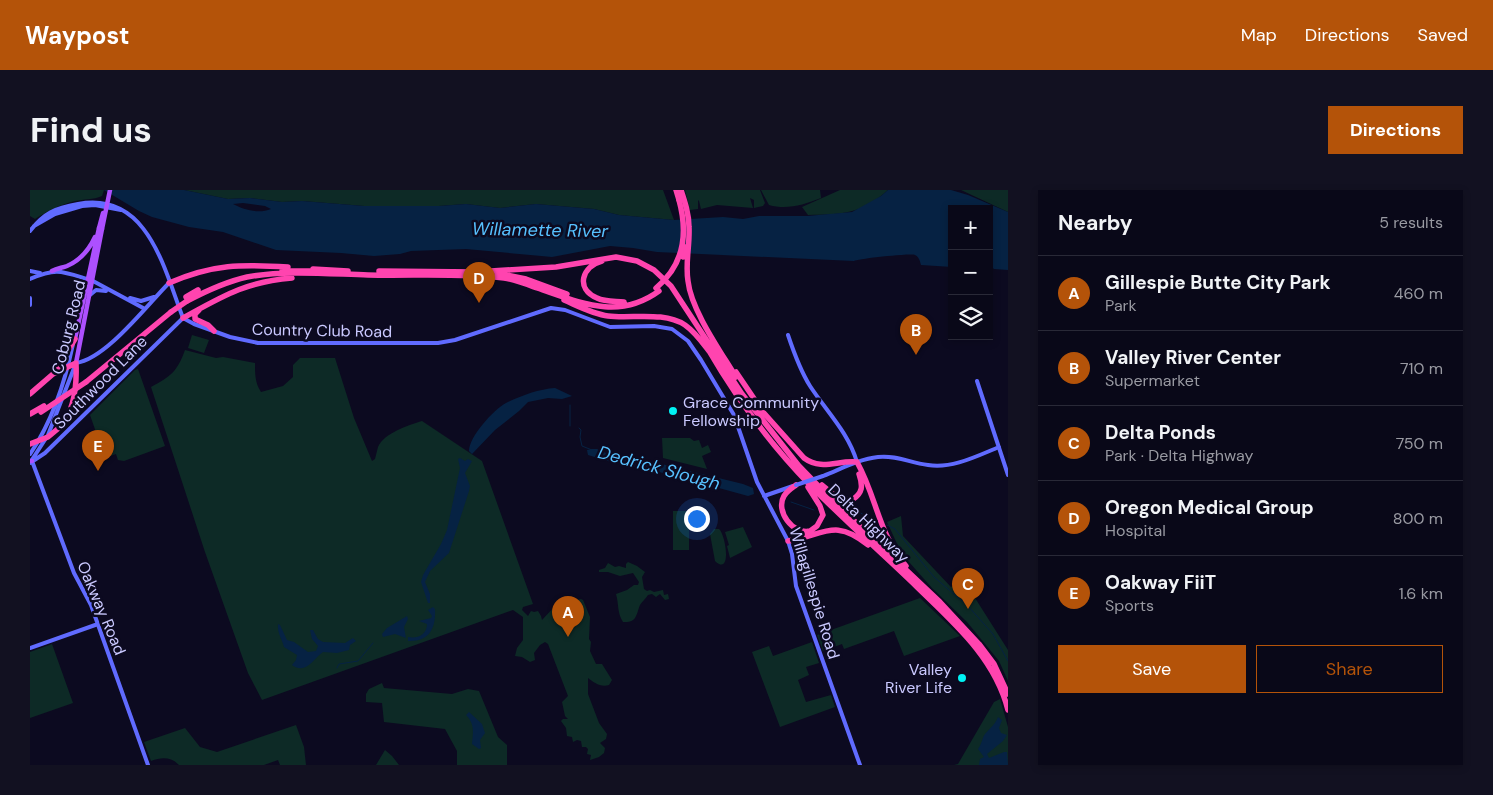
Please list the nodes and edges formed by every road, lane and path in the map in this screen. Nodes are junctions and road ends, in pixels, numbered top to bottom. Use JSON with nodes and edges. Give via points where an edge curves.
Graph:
{"nodes":[{"id":1,"x":109,"y":190,"type":"edge"},
{"id":2,"x":676,"y":190,"type":"edge"},
{"id":3,"x":681,"y":190,"type":"edge"},
{"id":4,"x":682,"y":200,"type":"junction"},
{"id":5,"x":100,"y":228,"type":"junction"},
{"id":6,"x":30,"y":231,"type":"edge"},
{"id":7,"x":97,"y":234,"type":"junction"},
{"id":8,"x":52,"y":271,"type":"junction"},
{"id":9,"x":348,"y":271,"type":"junction"},
{"id":10,"x":30,"y":272,"type":"edge"},
{"id":11,"x":475,"y":272,"type":"junction"},
{"id":12,"x":94,"y":273,"type":"junction"},
{"id":13,"x":42,"y":274,"type":"junction"},
{"id":14,"x":339,"y":275,"type":"junction"},
{"id":15,"x":30,"y":279,"type":"edge"},
{"id":16,"x":87,"y":279,"type":"junction"},
{"id":17,"x":93,"y":281,"type":"junction"},
{"id":18,"x":170,"y":283,"type":"junction"},
{"id":19,"x":536,"y":287,"type":"junction"},
{"id":20,"x":658,"y":290,"type":"junction"},
{"id":21,"x":112,"y":292,"type":"junction"},
{"id":22,"x":90,"y":295,"type":"junction"},
{"id":23,"x":122,"y":296,"type":"junction"},
{"id":24,"x":156,"y":296,"type":"junction"},
{"id":25,"x":30,"y":298,"type":"edge"},
{"id":26,"x":186,"y":299,"type":"junction"},
{"id":27,"x":624,"y":302,"type":"junction"},
{"id":28,"x":30,"y":305,"type":"edge"},
{"id":29,"x":145,"y":308,"type":"junction"},
{"id":30,"x":199,"y":310,"type":"junction"},
{"id":31,"x":183,"y":318,"type":"junction"},
{"id":32,"x":588,"y":320,"type":"joint"},
{"id":33,"x":705,"y":323,"type":"junction"},
{"id":34,"x":214,"y":330,"type":"junction"},
{"id":35,"x":788,"y":335,"type":"dead end"},
{"id":36,"x":74,"y":340,"type":"junction"},
{"id":37,"x":710,"y":353,"type":"junction"},
{"id":38,"x":76,"y":363,"type":"junction"},
{"id":39,"x":69,"y":365,"type":"junction"},
{"id":40,"x":56,"y":371,"type":"junction"},
{"id":41,"x":86,"y":380,"type":"junction"},
{"id":42,"x":977,"y":381,"type":"dead end"},
{"id":43,"x":30,"y":394,"type":"edge"},
{"id":44,"x":756,"y":411,"type":"junction"},
{"id":45,"x":30,"y":414,"type":"edge"},
{"id":46,"x":30,"y":418,"type":"edge"},
{"id":47,"x":30,"y":444,"type":"edge"},
{"id":48,"x":782,"y":445,"type":"junction"},
{"id":49,"x":999,"y":447,"type":"junction"},
{"id":50,"x":30,"y":454,"type":"edge"},
{"id":51,"x":785,"y":458,"type":"junction"},
{"id":52,"x":31,"y":462,"type":"edge"},
{"id":53,"x":857,"y":462,"type":"junction"},
{"id":54,"x":1008,"y":475,"type":"edge"},
{"id":55,"x":796,"y":485,"type":"junction"},
{"id":56,"x":764,"y":496,"type":"junction"},
{"id":57,"x":812,"y":530,"type":"junction"},
{"id":58,"x":788,"y":541,"type":"junction"},
{"id":59,"x":900,"y":571,"type":"junction"},
{"id":60,"x":940,"y":602,"type":"junction"},
{"id":61,"x":98,"y":624,"type":"junction"},
{"id":62,"x":30,"y":648,"type":"edge"},
{"id":63,"x":1008,"y":694,"type":"edge"},
{"id":64,"x":1008,"y":710,"type":"edge"},
{"id":65,"x":148,"y":765,"type":"edge"},
{"id":66,"x":860,"y":765,"type":"edge"}],
"edges":[{"from":1,"to":5,"type":"main road","name":"Coburg Road","bridge":true},
{"from":2,"to":4,"type":"highway"},
{"from":3,"to":4,"type":"highway"},
{"from":4,"to":20,"type":"highway","bridge":true,"via":[[687,232],[683,257],[672,277]]},
{"from":4,"to":33,"type":"highway","via":[[689,227],[687,269],[690,294]]},
{"from":5,"to":7,"type":"main road","name":"Coburg Road"},
{"from":5,"to":12,"type":"main road","name":"Coburg Road"},
{"from":6,"to":18,"type":"main road","via":[[48,214],[75,204],[101,203],[119,208],[133,216],[149,234]]},
{"from":7,"to":8,"type":"main road","via":[[83,256]]},
{"from":7,"to":16,"type":"main road","name":"Coburg Road"},
{"from":8,"to":13,"type":"main road"},
{"from":8,"to":16,"type":"main road"},
{"from":9,"to":11,"type":"highway"},
{"from":9,"to":18,"type":"highway","via":[[238,265],[208,268]]},
{"from":9,"to":26,"type":"highway","via":[[292,270],[247,274],[210,284]]},
{"from":10,"to":13,"type":"main road"},
{"from":11,"to":27,"type":"highway","via":[[526,279],[592,302]]},
{"from":11,"to":44,"type":"highway","via":[[549,268],[616,257],[637,260],[649,266],[671,286]]},
{"from":12,"to":16,"type":"main road"},
{"from":12,"to":17,"type":"main road","name":"Coburg Road"},
{"from":13,"to":15,"type":"main road"},
{"from":14,"to":19,"type":"highway","via":[[486,276]]},
{"from":14,"to":26,"type":"highway","via":[[270,274],[248,277]]},
{"from":14,"to":30,"type":"highway","via":[[260,282],[234,290]]},
{"from":16,"to":36,"type":"main road","name":"Coburg Road"},
{"from":17,"to":21,"type":"main road"},
{"from":17,"to":22,"type":"main road","name":"Coburg Road"},
{"from":18,"to":24,"type":"main road"},
{"from":18,"to":31,"type":"main road"},
{"from":19,"to":20,"type":"highway","via":[[610,308],[639,303]]},
{"from":19,"to":37,"type":"highway","via":[[582,309],[606,316],[676,321],[692,332]]},
{"from":20,"to":27,"type":"highway"},
{"from":21,"to":22,"type":"main road","via":[[96,290]]},
{"from":21,"to":23,"type":"main road"},
{"from":22,"to":38,"type":"main road","name":"Coburg Road"},
{"from":23,"to":24,"type":"main road","via":[[141,301]]},
{"from":23,"to":29,"type":"main road"},
{"from":24,"to":29,"type":"main road"},
{"from":25,"to":28,"type":"main road"},
{"from":26,"to":41,"type":"highway","bridge":true},
{"from":27,"to":37,"type":"highway","via":[[591,295],[584,282],[584,274],[589,267],[619,260],[648,269],[670,289]]},
{"from":29,"to":38,"type":"main road","via":[[95,356]]},
{"from":30,"to":31,"type":"highway"},
{"from":30,"to":34,"type":"highway","via":[[195,319]]},
{"from":31,"to":34,"type":"main road","name":"Country Club Road"},
{"from":31,"to":52,"type":"main road","name":"Southwood Lane","via":[[45,453]]},
{"from":32,"to":34,"type":"main road","name":"Country Club Road","via":[[565,310],[550,308],[455,340],[429,344],[264,343],[238,339]]},
{"from":32,"to":56,"type":"main road","name":"Willagillespie Road","via":[[610,327],[663,327],[688,341],[734,415]]},
{"from":33,"to":44,"type":"highway"},
{"from":33,"to":53,"type":"highway","via":[[759,406],[804,458],[821,465]]},
{"from":35,"to":53,"type":"main road","via":[[802,372],[845,434]]},
{"from":36,"to":39,"type":"main road","name":"Coburg Road"},
{"from":36,"to":40,"type":"highway"},
{"from":37,"to":51,"type":"highway","name":"Delta Highway","via":[[753,418]]},
{"from":38,"to":39,"type":"highway"},
{"from":38,"to":47,"type":"highway","bridge":true,"via":[[72,407],[65,422],[48,437]]},
{"from":38,"to":52,"type":"main road","name":"Coburg Road","via":[[50,429]]},
{"from":39,"to":40,"type":"highway"},
{"from":39,"to":50,"type":"main road","name":"Coburg Road","via":[[46,426]]},
{"from":40,"to":43,"type":"highway"},
{"from":41,"to":45,"type":"highway","bridge":true},
{"from":41,"to":46,"type":"highway","bridge":true},
{"from":42,"to":49,"type":"main road"},
{"from":44,"to":48,"type":"highway","name":"Delta Highway"},
{"from":48,"to":53,"type":"highway","via":[[832,494],[844,500],[854,499],[862,489]]},
{"from":48,"to":60,"type":"highway","name":"Delta Highway","via":[[822,490]]},
{"from":49,"to":53,"type":"main road","via":[[941,466],[890,456]]},
{"from":49,"to":54,"type":"main road"},
{"from":51,"to":57,"type":"highway","via":[[822,508],[820,522]]},
{"from":51,"to":59,"type":"highway","name":"Delta Highway"},
{"from":52,"to":61,"type":"main road","name":"Oakway Road","via":[[74,573]]},
{"from":53,"to":55,"type":"main road","bridge":true},
{"from":53,"to":60,"type":"highway","via":[[891,546]]},
{"from":55,"to":56,"type":"main road"},
{"from":55,"to":57,"type":"highway","via":[[784,496],[784,512],[795,529]]},
{"from":56,"to":58,"type":"main road","name":"Willagillespie Road"},
{"from":57,"to":58,"type":"highway"},
{"from":58,"to":59,"type":"highway","via":[[828,530],[845,531]]},
{"from":58,"to":66,"type":"main road","name":"Willagillespie Road","via":[[796,586]]},
{"from":59,"to":64,"type":"highway","name":"Delta Highway","via":[[984,656],[999,683]]},
{"from":60,"to":63,"type":"highway","name":"Delta Highway","via":[[985,651]]},
{"from":61,"to":62,"type":"main road"},
{"from":61,"to":65,"type":"main road","name":"Oakway Road"}]}
